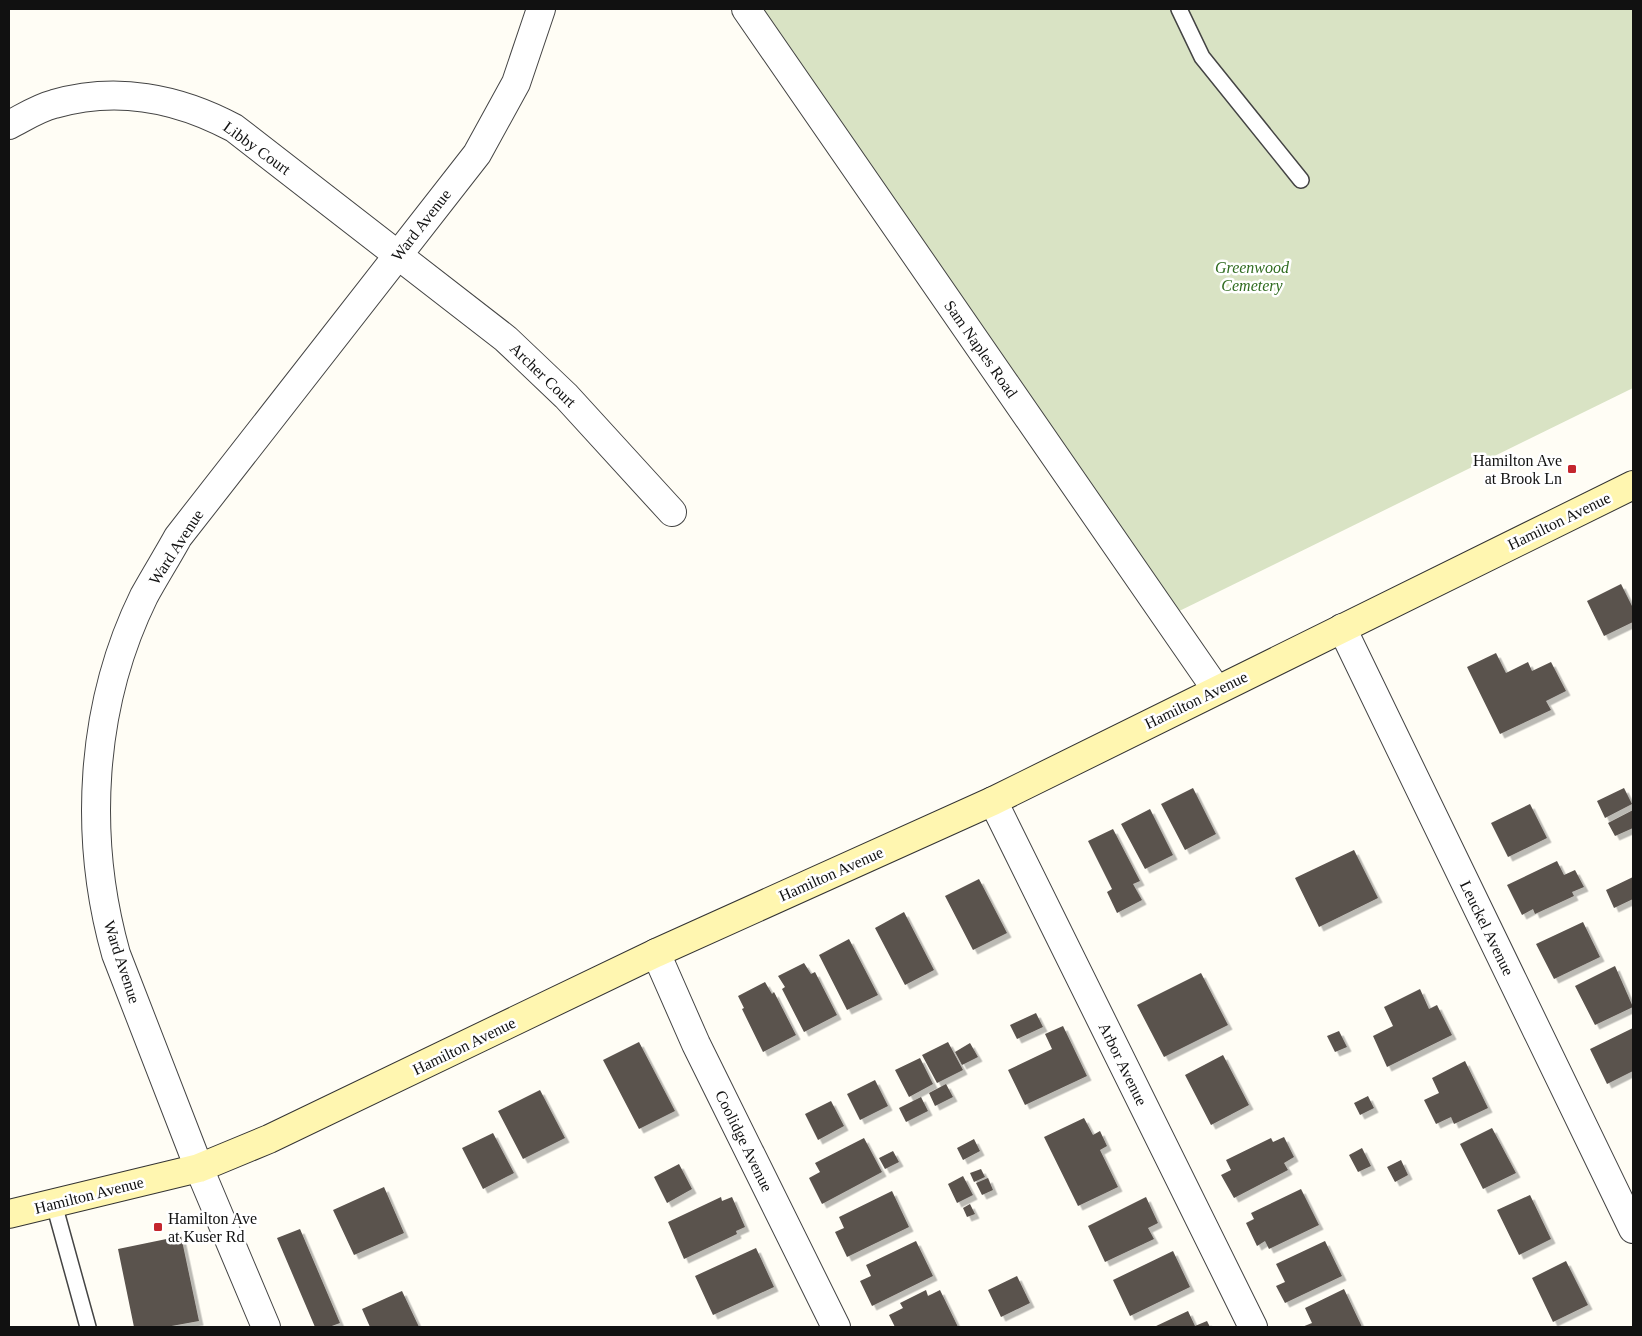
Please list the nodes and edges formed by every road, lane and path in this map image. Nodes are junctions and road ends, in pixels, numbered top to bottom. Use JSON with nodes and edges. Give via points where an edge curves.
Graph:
{"nodes":[{"id":1,"x":541,"y":9,"type":"edge"},
{"id":2,"x":746,"y":9,"type":"edge"},
{"id":3,"x":1178,"y":9,"type":"edge"},
{"id":4,"x":9,"y":125,"type":"edge"},
{"id":5,"x":1301,"y":180,"type":"dead end"},
{"id":6,"x":398,"y":256,"type":"junction"},
{"id":7,"x":1633,"y":485,"type":"edge"},
{"id":8,"x":672,"y":512,"type":"dead end"},
{"id":9,"x":1342,"y":628,"type":"junction"},
{"id":10,"x":1216,"y":690,"type":"junction"},
{"id":11,"x":993,"y":802,"type":"junction"},
{"id":12,"x":656,"y":953,"type":"junction"},
{"id":13,"x":199,"y":1168,"type":"junction"},
{"id":14,"x":54,"y":1204,"type":"junction"},
{"id":15,"x":9,"y":1214,"type":"edge"},
{"id":16,"x":1633,"y":1229,"type":"edge"},
{"id":17,"x":88,"y":1327,"type":"edge"},
{"id":18,"x":266,"y":1327,"type":"edge"},
{"id":19,"x":836,"y":1327,"type":"edge"},
{"id":20,"x":1253,"y":1327,"type":"edge"}],
"edges":[{"from":1,"to":6,"type":"street","name":"Ward Avenue","via":[[516,83],[477,154]]},
{"from":2,"to":10,"type":"street","name":"Sam Naples Road"},
{"from":3,"to":5,"type":"lane","via":[[1202,57]]},
{"from":4,"to":6,"type":"street","name":"Libby Court","via":[[52,104],[90,96],[129,95],[171,101],[211,115],[234,128]]},
{"from":6,"to":8,"type":"street","name":"Archer Court","via":[[506,339],[566,396]]},
{"from":6,"to":13,"type":"street","name":"Ward Avenue","via":[[178,537],[144,597],[119,661],[102,727],[95,795],[98,864],[110,932]]},
{"from":7,"to":9,"type":"main road","name":"Hamilton Avenue"},
{"from":9,"to":10,"type":"main road","name":"Hamilton Avenue"},
{"from":9,"to":16,"type":"street","name":"Leuckel Avenue"},
{"from":10,"to":11,"type":"main road","name":"Hamilton Avenue"},
{"from":11,"to":12,"type":"main road","name":"Hamilton Avenue"},
{"from":11,"to":20,"type":"street","name":"Arbor Avenue"},
{"from":12,"to":13,"type":"main road","name":"Hamilton Avenue","via":[[269,1140]]},
{"from":12,"to":19,"type":"street","name":"Coolidge Avenue","via":[[700,1053]]},
{"from":13,"to":14,"type":"main road","name":"Hamilton Avenue"},
{"from":13,"to":18,"type":"street","name":"Ward Avenue"},
{"from":14,"to":15,"type":"main road","name":"Hamilton Avenue"},
{"from":14,"to":17,"type":"lane"}]}
